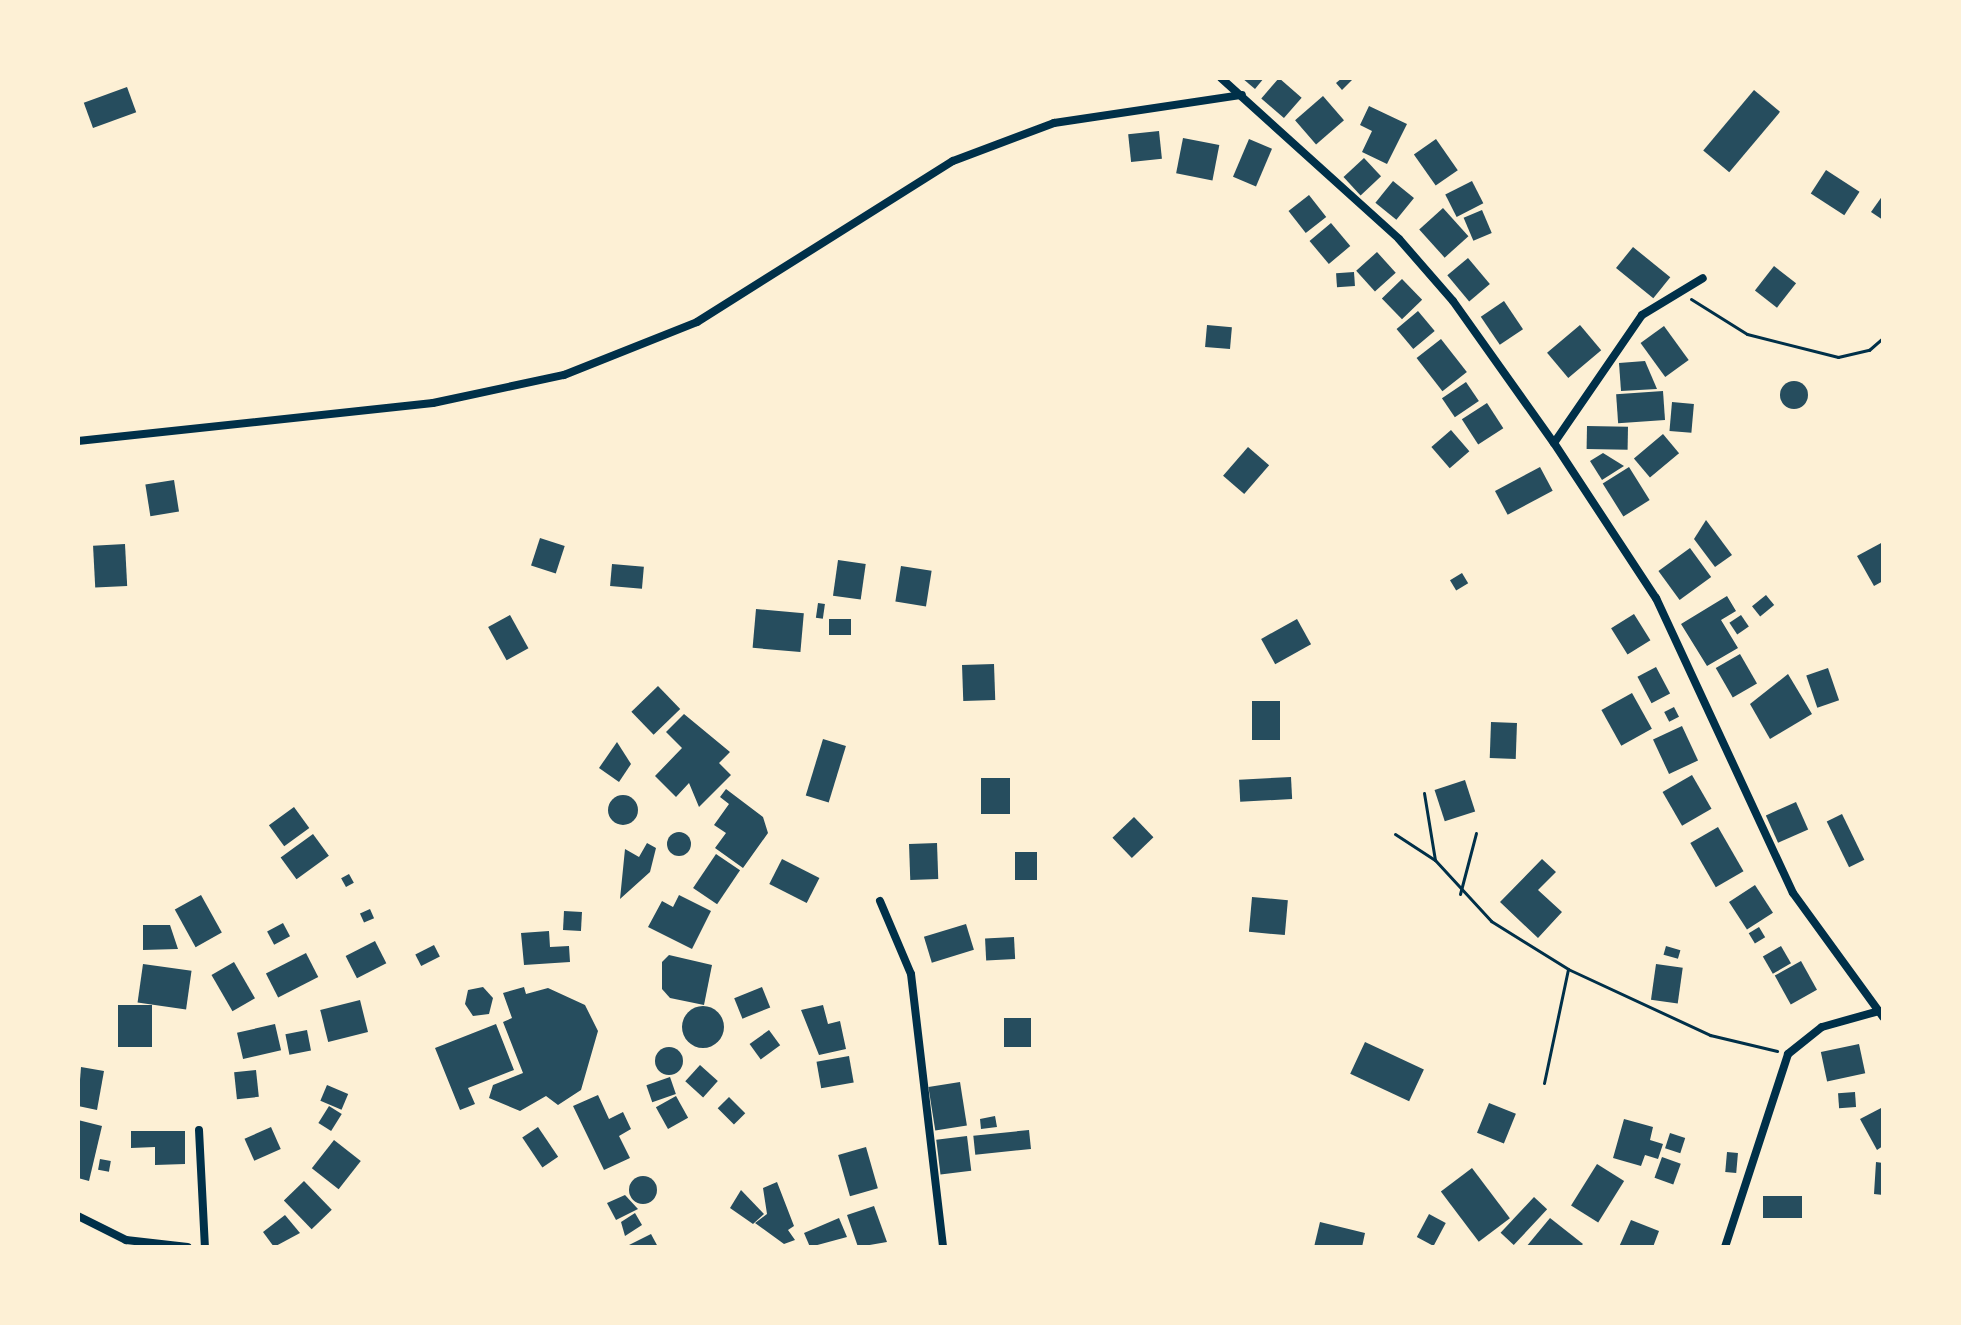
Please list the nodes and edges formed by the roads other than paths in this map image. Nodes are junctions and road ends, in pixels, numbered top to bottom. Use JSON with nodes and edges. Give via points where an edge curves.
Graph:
{"nodes":[{"id":1,"x":1221,"y":78,"type":"edge"},
{"id":2,"x":1242,"y":95,"type":"junction"},
{"id":3,"x":1703,"y":278,"type":"dead end"},
{"id":4,"x":78,"y":441,"type":"edge"},
{"id":5,"x":1554,"y":443,"type":"junction"},
{"id":6,"x":880,"y":901,"type":"dead end"},
{"id":7,"x":1881,"y":1014,"type":"edge"},
{"id":8,"x":199,"y":1130,"type":"dead end"},
{"id":9,"x":78,"y":1216,"type":"edge"},
{"id":10,"x":188,"y":1247,"type":"edge"},
{"id":11,"x":205,"y":1247,"type":"edge"},
{"id":12,"x":943,"y":1247,"type":"edge"},
{"id":13,"x":1725,"y":1247,"type":"edge"}],
"edges":[{"from":1,"to":2,"type":"street"},
{"from":2,"to":4,"type":"street","via":[[1054,123],[953,161],[697,322],[564,375],[417,405]]},
{"from":2,"to":5,"type":"street","via":[[1408,249]]},
{"from":3,"to":5,"type":"street","via":[[1677,291],[1621,339]]},
{"from":5,"to":7,"type":"street","via":[[1656,598],[1793,893]]},
{"from":6,"to":12,"type":"street","via":[[911,974]]},
{"from":7,"to":13,"type":"street","via":[[1822,1027],[1788,1054]]},
{"from":8,"to":11,"type":"street"},
{"from":9,"to":10,"type":"street","via":[[126,1240]]}]}
